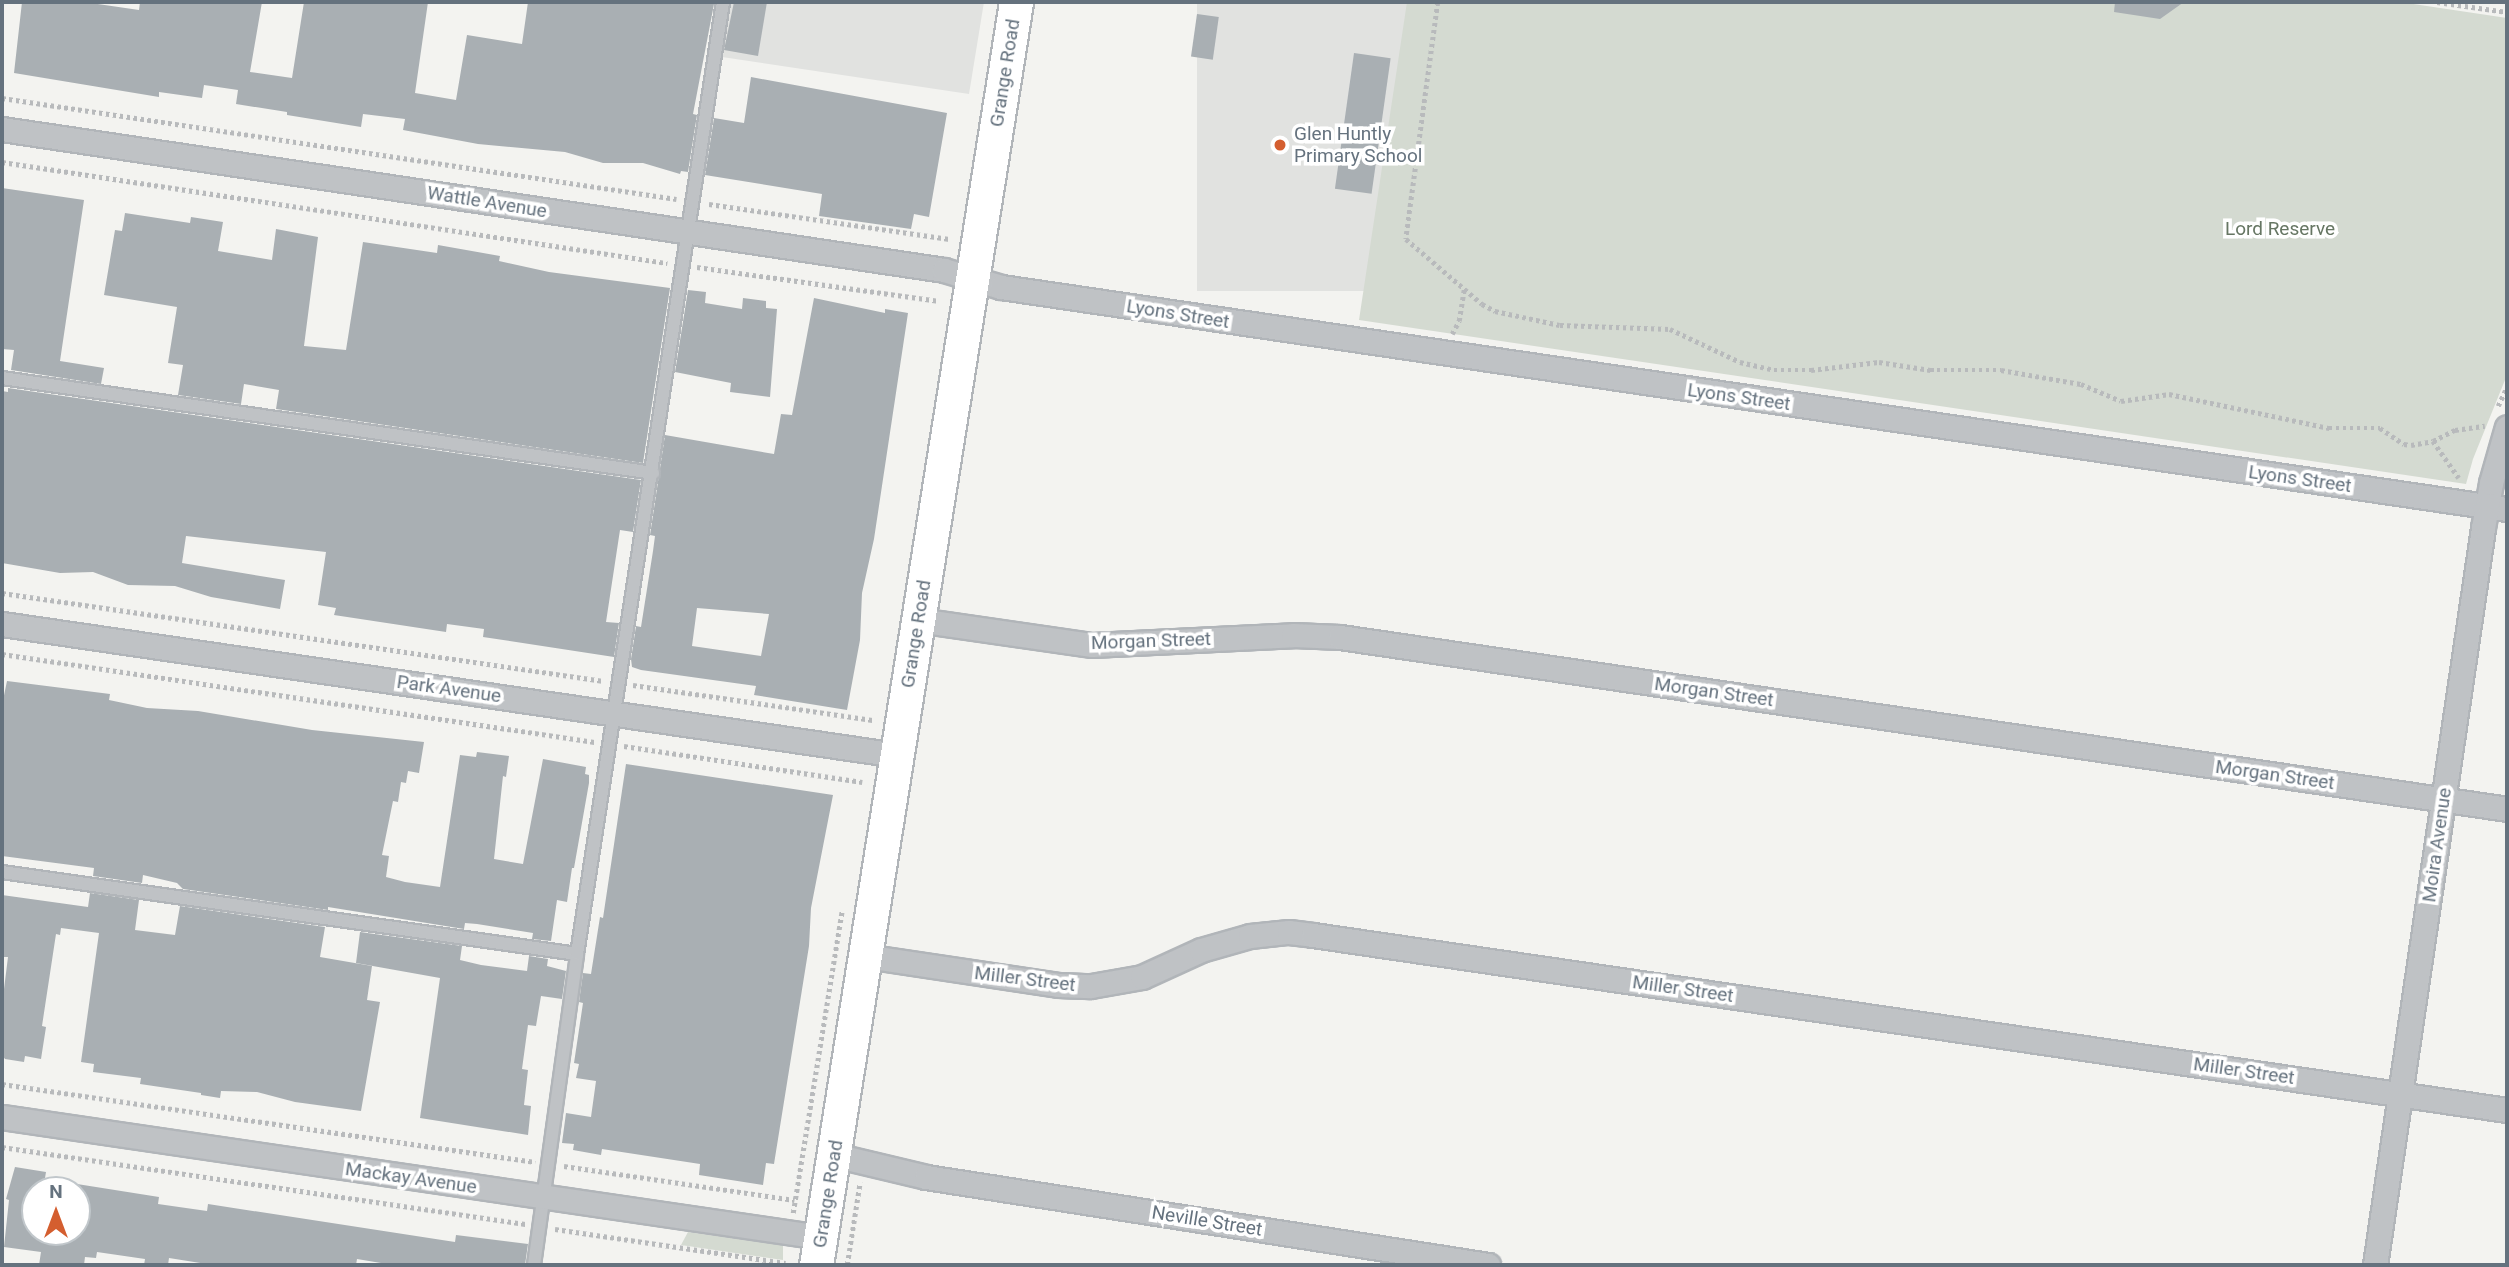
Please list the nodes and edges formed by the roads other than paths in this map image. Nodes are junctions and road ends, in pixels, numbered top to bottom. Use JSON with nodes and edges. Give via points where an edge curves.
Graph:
{"nodes":[{"id":1,"x":723,"y":2,"type":"edge"},
{"id":2,"x":1016,"y":2,"type":"edge"},
{"id":3,"x":2,"y":129,"type":"edge"},
{"id":4,"x":687,"y":233,"type":"junction"},
{"id":5,"x":972,"y":279,"type":"junction"},
{"id":6,"x":2,"y":378,"type":"edge"},
{"id":7,"x":2506,"y":430,"type":"edge"},
{"id":8,"x":653,"y":473,"type":"junction"},
{"id":9,"x":2497,"y":508,"type":"edge"},
{"id":10,"x":918,"y":620,"type":"junction"},
{"id":11,"x":2,"y":624,"type":"edge"},
{"id":12,"x":616,"y":713,"type":"junction"},
{"id":13,"x":897,"y":755,"type":"junction"},
{"id":14,"x":2443,"y":800,"type":"junction"},
{"id":15,"x":2507,"y":809,"type":"edge"},
{"id":16,"x":2,"y":872,"type":"edge"},
{"id":17,"x":577,"y":954,"type":"junction"},
{"id":18,"x":865,"y":956,"type":"junction"},
{"id":19,"x":2400,"y":1094,"type":"junction"},
{"id":20,"x":2507,"y":1110,"type":"edge"},
{"id":21,"x":2,"y":1117,"type":"edge"},
{"id":22,"x":833,"y":1163,"type":"junction"},
{"id":23,"x":543,"y":1197,"type":"junction"},
{"id":24,"x":808,"y":1255,"type":"edge"},
{"id":25,"x":534,"y":1265,"type":"edge"},
{"id":26,"x":1488,"y":1265,"type":"edge"},
{"id":27,"x":2375,"y":1265,"type":"edge"}],
"edges":[{"from":1,"to":4,"type":"lane"},
{"from":2,"to":5,"type":"main road","name":"Grange Road"},
{"from":3,"to":4,"type":"street","name":"Wattle Avenue"},
{"from":4,"to":5,"type":"street","name":"Wattle Avenue","via":[[953,271]]},
{"from":4,"to":8,"type":"lane"},
{"from":5,"to":9,"type":"street","name":"Lyons Street","via":[[1014,289]]},
{"from":5,"to":10,"type":"main road","name":"Grange Road"},
{"from":6,"to":8,"type":"lane"},
{"from":7,"to":9,"type":"street","name":"Moira Avenue"},
{"from":8,"to":12,"type":"lane"},
{"from":9,"to":14,"type":"street","name":"Moira Avenue"},
{"from":10,"to":13,"type":"main road","name":"Grange Road"},
{"from":10,"to":14,"type":"street","name":"Morgan Street","via":[[1092,645],[1293,635],[1340,637]]},
{"from":11,"to":12,"type":"street","name":"Park Avenue"},
{"from":12,"to":13,"type":"street","name":"Park Avenue"},
{"from":12,"to":17,"type":"lane"},
{"from":13,"to":18,"type":"main road","name":"Grange Road"},
{"from":14,"to":15,"type":"street","name":"Morgan Street"},
{"from":14,"to":19,"type":"street","name":"Moira Avenue"},
{"from":16,"to":17,"type":"lane"},
{"from":17,"to":23,"type":"lane"},
{"from":18,"to":19,"type":"street","name":"Miller Street","via":[[1091,986],[1142,977],[1225,942],[1301,933]]},
{"from":18,"to":22,"type":"main road","name":"Grange Road"},
{"from":19,"to":20,"type":"street","name":"Miller Street"},
{"from":19,"to":27,"type":"street","name":"Moira Avenue"},
{"from":21,"to":23,"type":"street","name":"Mackay Avenue"},
{"from":22,"to":24,"type":"main road","name":"Grange Road"},
{"from":22,"to":26,"type":"street","name":"Neville Street"},
{"from":23,"to":24,"type":"street","name":"Mackay Avenue"},
{"from":23,"to":25,"type":"lane"}]}
